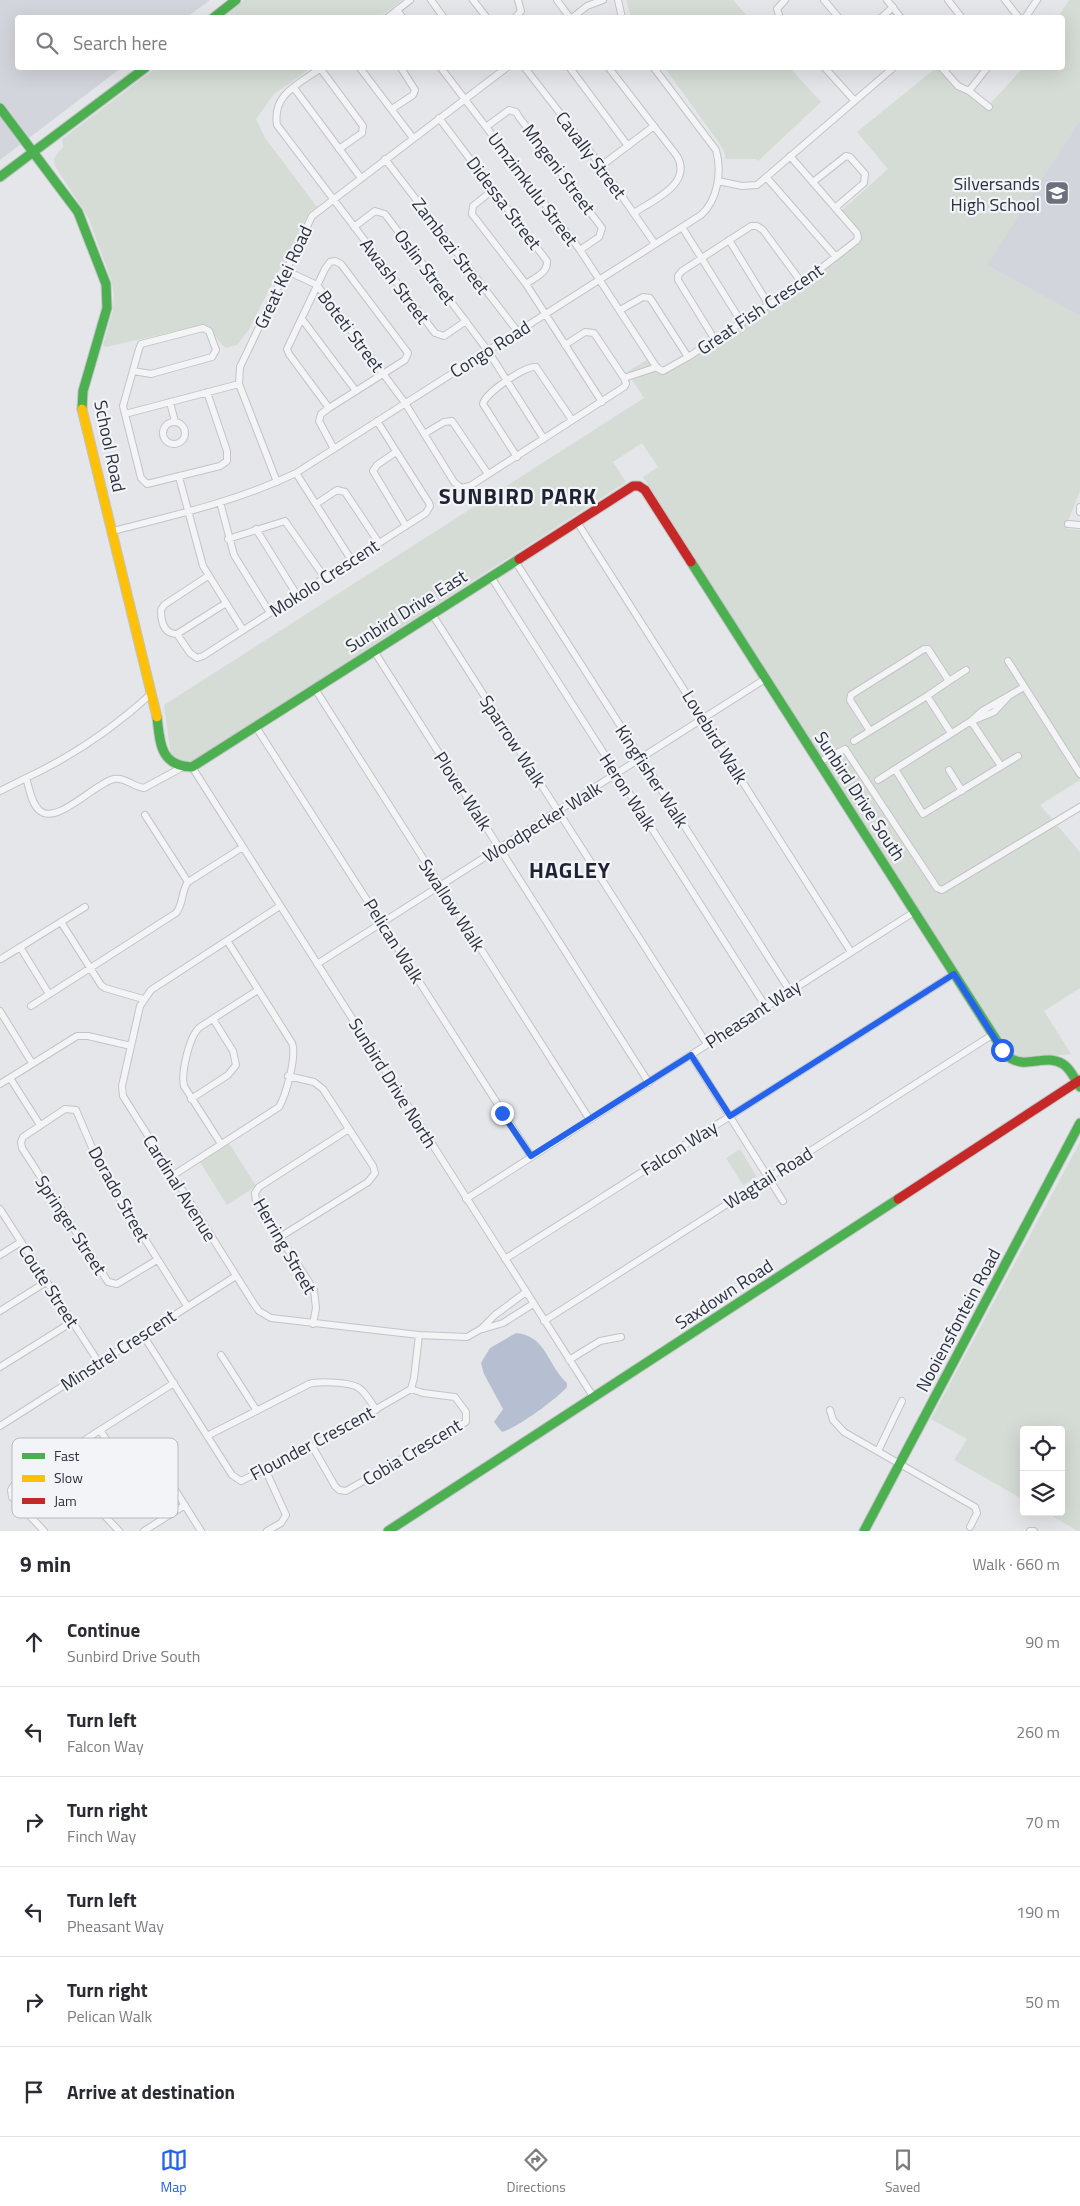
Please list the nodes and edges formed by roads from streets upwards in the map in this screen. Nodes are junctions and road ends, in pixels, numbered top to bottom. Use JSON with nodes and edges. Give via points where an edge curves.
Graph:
{"nodes":[{"id":1,"x":236,"y":0,"type":"edge"},
{"id":2,"x":410,"y":0,"type":"edge"},
{"id":3,"x":431,"y":0,"type":"edge"},
{"id":4,"x":473,"y":0,"type":"edge"},
{"id":5,"x":518,"y":0,"type":"edge"},
{"id":6,"x":558,"y":0,"type":"edge"},
{"id":7,"x":603,"y":0,"type":"edge"},
{"id":8,"x":618,"y":0,"type":"edge"},
{"id":9,"x":785,"y":0,"type":"edge"},
{"id":10,"x":824,"y":0,"type":"edge"},
{"id":11,"x":887,"y":0,"type":"edge"},
{"id":12,"x":948,"y":0,"type":"edge"},
{"id":13,"x":1006,"y":0,"type":"edge"},
{"id":14,"x":1036,"y":0,"type":"edge"},
{"id":15,"x":893,"y":7,"type":"junction"},
{"id":16,"x":397,"y":10,"type":"junction"},
{"id":17,"x":216,"y":15,"type":"edge"},
{"id":18,"x":391,"y":15,"type":"edge"},
{"id":19,"x":401,"y":15,"type":"edge"},
{"id":20,"x":442,"y":15,"type":"edge"},
{"id":21,"x":485,"y":15,"type":"edge"},
{"id":22,"x":518,"y":15,"type":"edge"},
{"id":23,"x":569,"y":15,"type":"edge"},
{"id":24,"x":575,"y":15,"type":"edge"},
{"id":25,"x":621,"y":15,"type":"edge"},
{"id":26,"x":779,"y":15,"type":"edge"},
{"id":27,"x":836,"y":15,"type":"edge"},
{"id":28,"x":884,"y":15,"type":"edge"},
{"id":29,"x":899,"y":15,"type":"edge"},
{"id":30,"x":960,"y":15,"type":"edge"},
{"id":31,"x":1018,"y":15,"type":"edge"},
{"id":32,"x":1027,"y":15,"type":"edge"},
{"id":33,"x":142,"y":70,"type":"edge"},
{"id":34,"x":318,"y":70,"type":"edge"},
{"id":35,"x":322,"y":70,"type":"edge"},
{"id":36,"x":362,"y":70,"type":"edge"},
{"id":37,"x":403,"y":70,"type":"edge"},
{"id":38,"x":446,"y":70,"type":"edge"},
{"id":39,"x":503,"y":70,"type":"edge"},
{"id":40,"x":528,"y":70,"type":"edge"},
{"id":41,"x":571,"y":70,"type":"edge"},
{"id":42,"x":611,"y":70,"type":"edge"},
{"id":43,"x":656,"y":70,"type":"edge"},
{"id":44,"x":826,"y":70,"type":"edge"},
{"id":45,"x":891,"y":70,"type":"edge"},
{"id":46,"x":944,"y":70,"type":"edge"},
{"id":47,"x":986,"y":70,"type":"edge"},
{"id":48,"x":294,"y":88,"type":"junction"},
{"id":49,"x":970,"y":91,"type":"junction"},
{"id":50,"x":465,"y":99,"type":"junction"},
{"id":51,"x":854,"y":100,"type":"junction"},
{"id":52,"x":0,"y":108,"type":"edge"},
{"id":53,"x":989,"y":108,"type":"dead end"},
{"id":54,"x":392,"y":109,"type":"junction"},
{"id":55,"x":440,"y":118,"type":"junction"},
{"id":56,"x":654,"y":126,"type":"junction"},
{"id":57,"x":486,"y":127,"type":"junction"},
{"id":58,"x":413,"y":138,"type":"junction"},
{"id":59,"x":628,"y":146,"type":"junction"},
{"id":60,"x":339,"y":149,"type":"junction"},
{"id":61,"x":33,"y":151,"type":"junction"},
{"id":62,"x":790,"y":156,"type":"junction"},
{"id":63,"x":385,"y":159,"type":"junction"},
{"id":64,"x":601,"y":166,"type":"junction"},
{"id":65,"x":0,"y":177,"type":"edge"},
{"id":66,"x":360,"y":178,"type":"junction"},
{"id":67,"x":767,"y":178,"type":"junction"},
{"id":68,"x":718,"y":181,"type":"junction"},
{"id":69,"x":813,"y":182,"type":"junction"},
{"id":70,"x":494,"y":189,"type":"junction"},
{"id":71,"x":333,"y":199,"type":"junction"},
{"id":72,"x":835,"y":208,"type":"junction"},
{"id":73,"x":634,"y":213,"type":"junction"},
{"id":74,"x":354,"y":227,"type":"junction"},
{"id":75,"x":682,"y":227,"type":"junction"},
{"id":76,"x":728,"y":240,"type":"junction"},
{"id":77,"x":655,"y":244,"type":"junction"},
{"id":78,"x":580,"y":250,"type":"junction"},
{"id":79,"x":836,"y":257,"type":"junction"},
{"id":80,"x":701,"y":258,"type":"junction"},
{"id":81,"x":288,"y":270,"type":"junction"},
{"id":82,"x":600,"y":279,"type":"junction"},
{"id":83,"x":802,"y":283,"type":"junction"},
{"id":84,"x":526,"y":284,"type":"junction"},
{"id":85,"x":317,"y":286,"type":"junction"},
{"id":86,"x":769,"y":305,"type":"junction"},
{"id":87,"x":620,"y":310,"type":"junction"},
{"id":88,"x":545,"y":314,"type":"junction"},
{"id":89,"x":302,"y":319,"type":"junction"},
{"id":90,"x":466,"y":321,"type":"junction"},
{"id":91,"x":742,"y":323,"type":"junction"},
{"id":92,"x":518,"y":332,"type":"junction"},
{"id":93,"x":715,"y":340,"type":"junction"},
{"id":94,"x":565,"y":345,"type":"junction"},
{"id":95,"x":488,"y":351,"type":"junction"},
{"id":96,"x":688,"y":357,"type":"junction"},
{"id":97,"x":657,"y":367,"type":"junction"},
{"id":98,"x":132,"y":371,"type":"junction"},
{"id":99,"x":384,"y":374,"type":"junction"},
{"id":100,"x":624,"y":378,"type":"junction"},
{"id":101,"x":506,"y":382,"type":"junction"},
{"id":102,"x":239,"y":384,"type":"junction"},
{"id":103,"x":356,"y":391,"type":"junction"},
{"id":104,"x":207,"y":392,"type":"junction"},
{"id":105,"x":170,"y":402,"type":"junction"},
{"id":106,"x":602,"y":402,"type":"junction"},
{"id":107,"x":405,"y":403,"type":"junction"},
{"id":108,"x":330,"y":408,"type":"junction"},
{"id":109,"x":125,"y":414,"type":"junction"},
{"id":110,"x":572,"y":420,"type":"junction"},
{"id":111,"x":175,"y":422,"type":"dead end"},
{"id":112,"x":377,"y":422,"type":"junction"},
{"id":113,"x":424,"y":434,"type":"junction"},
{"id":114,"x":544,"y":439,"type":"junction"},
{"id":115,"x":334,"y":449,"type":"junction"},
{"id":116,"x":396,"y":452,"type":"junction"},
{"id":117,"x":516,"y":457,"type":"junction"},
{"id":118,"x":296,"y":473,"type":"junction"},
{"id":119,"x":488,"y":474,"type":"junction"},
{"id":120,"x":179,"y":477,"type":"junction"},
{"id":121,"x":277,"y":482,"type":"junction"},
{"id":122,"x":639,"y":486,"type":"joint"},
{"id":123,"x":220,"y":502,"type":"junction"},
{"id":124,"x":316,"y":504,"type":"junction"},
{"id":125,"x":1080,"y":506,"type":"edge"},
{"id":126,"x":188,"y":511,"type":"junction"},
{"id":127,"x":1080,"y":512,"type":"edge"},
{"id":128,"x":578,"y":522,"type":"junction"},
{"id":129,"x":1068,"y":524,"type":"dead end"},
{"id":130,"x":1080,"y":525,"type":"edge"},
{"id":131,"x":406,"y":526,"type":"junction"},
{"id":132,"x":256,"y":529,"type":"junction"},
{"id":133,"x":113,"y":531,"type":"junction"},
{"id":134,"x":228,"y":539,"type":"junction"},
{"id":135,"x":379,"y":544,"type":"junction"},
{"id":136,"x":352,"y":561,"type":"junction"},
{"id":137,"x":515,"y":561,"type":"junction"},
{"id":138,"x":208,"y":576,"type":"junction"},
{"id":139,"x":491,"y":576,"type":"junction"},
{"id":140,"x":325,"y":578,"type":"junction"},
{"id":141,"x":297,"y":595,"type":"junction"},
{"id":142,"x":226,"y":603,"type":"junction"},
{"id":143,"x":270,"y":613,"type":"junction"},
{"id":144,"x":432,"y":614,"type":"junction"},
{"id":145,"x":243,"y":630,"type":"junction"},
{"id":146,"x":177,"y":634,"type":"junction"},
{"id":147,"x":374,"y":652,"type":"junction"},
{"id":148,"x":1008,"y":662,"type":"dead end"},
{"id":149,"x":966,"y":670,"type":"dead end"},
{"id":150,"x":766,"y":679,"type":"junction"},
{"id":151,"x":948,"y":681,"type":"junction"},
{"id":152,"x":1024,"y":687,"type":"junction"},
{"id":153,"x":315,"y":689,"type":"junction"},
{"id":154,"x":152,"y":693,"type":"junction"},
{"id":155,"x":927,"y":696,"type":"junction"},
{"id":156,"x":703,"y":718,"type":"junction"},
{"id":157,"x":971,"y":721,"type":"junction"},
{"id":158,"x":256,"y":726,"type":"junction"},
{"id":159,"x":870,"y":731,"type":"junction"},
{"id":160,"x":951,"y":733,"type":"junction"},
{"id":161,"x":854,"y":741,"type":"dead end"},
{"id":162,"x":1018,"y":756,"type":"dead end"},
{"id":163,"x":641,"y":759,"type":"junction"},
{"id":164,"x":819,"y":762,"type":"junction"},
{"id":165,"x":1001,"y":766,"type":"junction"},
{"id":166,"x":192,"y":767,"type":"junction"},
{"id":167,"x":180,"y":768,"type":"junction"},
{"id":168,"x":895,"y":769,"type":"junction"},
{"id":169,"x":949,"y":770,"type":"dead end"},
{"id":170,"x":617,"y":774,"type":"junction"},
{"id":171,"x":1080,"y":774,"type":"edge"},
{"id":172,"x":26,"y":778,"type":"junction"},
{"id":173,"x":878,"y":780,"type":"dead end"},
{"id":174,"x":0,"y":791,"type":"edge"},
{"id":175,"x":962,"y":791,"type":"junction"},
{"id":176,"x":1080,"y":806,"type":"edge"},
{"id":177,"x":558,"y":812,"type":"junction"},
{"id":178,"x":145,"y":815,"type":"dead end"},
{"id":179,"x":242,"y":847,"type":"junction"},
{"id":180,"x":499,"y":849,"type":"junction"},
{"id":181,"x":188,"y":882,"type":"junction"},
{"id":182,"x":441,"y":886,"type":"junction"},
{"id":183,"x":280,"y":906,"type":"junction"},
{"id":184,"x":85,"y":907,"type":"dead end"},
{"id":185,"x":914,"y":912,"type":"junction"},
{"id":186,"x":61,"y":922,"type":"junction"},
{"id":187,"x":382,"y":924,"type":"junction"},
{"id":188,"x":228,"y":942,"type":"junction"},
{"id":189,"x":20,"y":948,"type":"junction"},
{"id":190,"x":851,"y":952,"type":"junction"},
{"id":191,"x":0,"y":960,"type":"edge"},
{"id":192,"x":318,"y":964,"type":"junction"},
{"id":193,"x":90,"y":968,"type":"junction"},
{"id":194,"x":954,"y":974,"type":"junction"},
{"id":195,"x":258,"y":990,"type":"junction"},
{"id":196,"x":790,"y":991,"type":"junction"},
{"id":197,"x":49,"y":994,"type":"junction"},
{"id":198,"x":143,"y":999,"type":"junction"},
{"id":199,"x":31,"y":1006,"type":"dead end"},
{"id":200,"x":766,"y":1007,"type":"junction"},
{"id":201,"x":0,"y":1011,"type":"edge"},
{"id":202,"x":213,"y":1019,"type":"junction"},
{"id":203,"x":992,"y":1035,"type":"junction"},
{"id":204,"x":707,"y":1044,"type":"junction"},
{"id":205,"x":131,"y":1046,"type":"junction"},
{"id":206,"x":691,"y":1055,"type":"junction"},
{"id":207,"x":32,"y":1063,"type":"junction"},
{"id":208,"x":288,"y":1076,"type":"junction"},
{"id":209,"x":10,"y":1078,"type":"junction"},
{"id":210,"x":649,"y":1083,"type":"junction"},
{"id":211,"x":1079,"y":1083,"type":"edge"},
{"id":212,"x":0,"y":1084,"type":"edge"},
{"id":213,"x":191,"y":1098,"type":"junction"},
{"id":214,"x":730,"y":1116,"type":"junction"},
{"id":215,"x":590,"y":1120,"type":"junction"},
{"id":216,"x":1080,"y":1123,"type":"edge"},
{"id":217,"x":40,"y":1125,"type":"junction"},
{"id":218,"x":349,"y":1129,"type":"junction"},
{"id":219,"x":221,"y":1144,"type":"junction"},
{"id":220,"x":531,"y":1156,"type":"junction"},
{"id":221,"x":172,"y":1176,"type":"junction"},
{"id":222,"x":769,"y":1177,"type":"junction"},
{"id":223,"x":466,"y":1199,"type":"junction"},
{"id":224,"x":783,"y":1201,"type":"dead end"},
{"id":225,"x":0,"y":1209,"type":"edge"},
{"id":226,"x":280,"y":1237,"type":"junction"},
{"id":227,"x":21,"y":1242,"type":"junction"},
{"id":228,"x":0,"y":1255,"type":"edge"},
{"id":229,"x":505,"y":1259,"type":"junction"},
{"id":230,"x":157,"y":1260,"type":"junction"},
{"id":231,"x":236,"y":1276,"type":"junction"},
{"id":232,"x":46,"y":1282,"type":"junction"},
{"id":233,"x":526,"y":1292,"type":"junction"},
{"id":234,"x":533,"y":1304,"type":"junction"},
{"id":235,"x":187,"y":1306,"type":"junction"},
{"id":236,"x":0,"y":1311,"type":"edge"},
{"id":237,"x":544,"y":1321,"type":"junction"},
{"id":238,"x":72,"y":1322,"type":"junction"},
{"id":239,"x":314,"y":1324,"type":"junction"},
{"id":240,"x":481,"y":1329,"type":"junction"},
{"id":241,"x":419,"y":1334,"type":"junction"},
{"id":242,"x":143,"y":1335,"type":"junction"},
{"id":243,"x":621,"y":1337,"type":"dead end"},
{"id":244,"x":221,"y":1356,"type":"dead end"},
{"id":245,"x":569,"y":1360,"type":"junction"},
{"id":246,"x":99,"y":1363,"type":"junction"},
{"id":247,"x":0,"y":1368,"type":"edge"},
{"id":248,"x":174,"y":1383,"type":"junction"},
{"id":249,"x":411,"y":1389,"type":"junction"},
{"id":250,"x":594,"y":1398,"type":"junction"},
{"id":251,"x":902,"y":1401,"type":"dead end"},
{"id":252,"x":376,"y":1410,"type":"junction"},
{"id":253,"x":830,"y":1410,"type":"dead end"},
{"id":254,"x":257,"y":1411,"type":"junction"},
{"id":255,"x":0,"y":1426,"type":"edge"},
{"id":256,"x":100,"y":1430,"type":"junction"},
{"id":257,"x":208,"y":1436,"type":"junction"},
{"id":258,"x":88,"y":1438,"type":"edge"},
{"id":259,"x":105,"y":1438,"type":"edge"},
{"id":260,"x":312,"y":1446,"type":"junction"},
{"id":261,"x":878,"y":1451,"type":"junction"},
{"id":262,"x":900,"y":1464,"type":"junction"},
{"id":263,"x":265,"y":1469,"type":"junction"},
{"id":264,"x":178,"y":1495,"type":"edge"},
{"id":265,"x":184,"y":1505,"type":"junction"},
{"id":266,"x":178,"y":1509,"type":"edge"},
{"id":267,"x":32,"y":1518,"type":"edge"},
{"id":268,"x":107,"y":1518,"type":"edge"},
{"id":269,"x":164,"y":1518,"type":"edge"},
{"id":270,"x":970,"y":1527,"type":"dead end"},
{"id":271,"x":44,"y":1531,"type":"edge"},
{"id":272,"x":119,"y":1531,"type":"edge"},
{"id":273,"x":144,"y":1531,"type":"edge"},
{"id":274,"x":201,"y":1531,"type":"edge"},
{"id":275,"x":266,"y":1531,"type":"edge"},
{"id":276,"x":388,"y":1531,"type":"edge"},
{"id":277,"x":864,"y":1531,"type":"edge"},
{"id":278,"x":1030,"y":1531,"type":"edge"},
{"id":279,"x":1034,"y":1531,"type":"edge"}],
"edges":[{"from":1,"to":17,"type":"street"},
{"from":2,"to":16,"type":"street"},
{"from":3,"to":20,"type":"street"},
{"from":4,"to":21,"type":"street"},
{"from":5,"to":22,"type":"street","via":[[521,11]]},
{"from":6,"to":23,"type":"street"},
{"from":7,"to":24,"type":"street"},
{"from":8,"to":25,"type":"street"},
{"from":9,"to":26,"type":"street","via":[[777,9]]},
{"from":10,"to":27,"type":"street"},
{"from":11,"to":15,"type":"street"},
{"from":12,"to":30,"type":"street"},
{"from":13,"to":31,"type":"street"},
{"from":14,"to":32,"type":"street"},
{"from":15,"to":28,"type":"street"},
{"from":15,"to":29,"type":"street"},
{"from":16,"to":18,"type":"street"},
{"from":16,"to":19,"type":"street"},
{"from":33,"to":61,"type":"street"},
{"from":34,"to":48,"type":"street","name":"Awash Street"},
{"from":35,"to":60,"type":"street","via":[[363,126],[362,133]]},
{"from":36,"to":54,"type":"street"},
{"from":37,"to":54,"type":"street","via":[[415,92]]},
{"from":38,"to":50,"type":"street","name":"Umzimkulu Street"},
{"from":39,"to":50,"type":"street","name":"Great Kei Road"},
{"from":40,"to":64,"type":"street","name":"Cavally Street"},
{"from":41,"to":59,"type":"street"},
{"from":42,"to":56,"type":"street"},
{"from":43,"to":68,"type":"street","name":"Congo Road","via":[[716,150]]},
{"from":44,"to":51,"type":"street"},
{"from":45,"to":51,"type":"street"},
{"from":46,"to":49,"type":"street","via":[[958,86]]},
{"from":47,"to":49,"type":"street"},
{"from":48,"to":60,"type":"street"},
{"from":48,"to":71,"type":"street","name":"Awash Street","via":[[278,102],[277,125]]},
{"from":49,"to":53,"type":"street"},
{"from":50,"to":55,"type":"street","name":"Great Kei Road"},
{"from":50,"to":57,"type":"street","name":"Umzimkulu Street"},
{"from":51,"to":62,"type":"street"},
{"from":52,"to":61,"type":"street","name":"School Road"},
{"from":54,"to":58,"type":"street"},
{"from":55,"to":58,"type":"street","name":"Great Kei Road"},
{"from":55,"to":70,"type":"street","name":"Didessa Street"},
{"from":56,"to":59,"type":"street"},
{"from":56,"to":73,"type":"street","via":[[679,161],[679,177],[674,186]]},
{"from":57,"to":78,"type":"street","name":"Umzimkulu Street"},
{"from":57,"to":78,"type":"street","name":"Mngeni Street","via":[[511,110],[516,112],[602,228],[599,237]]},
{"from":58,"to":63,"type":"street","name":"Great Kei Road"},
{"from":59,"to":64,"type":"street"},
{"from":60,"to":66,"type":"street"},
{"from":61,"to":65,"type":"street"},
{"from":61,"to":133,"type":"street","name":"School Road","via":[[78,212],[106,284],[105,319],[83,390],[82,408]]},
{"from":62,"to":67,"type":"street"},
{"from":62,"to":69,"type":"street","name":"Great Fish Crescent"},
{"from":63,"to":66,"type":"street","name":"Great Kei Road"},
{"from":63,"to":92,"type":"street","name":"Zambezi Street"},
{"from":64,"to":73,"type":"street","name":"Cavally Street"},
{"from":66,"to":71,"type":"street","name":"Great Kei Road"},
{"from":67,"to":68,"type":"street","via":[[750,187]]},
{"from":67,"to":79,"type":"street"},
{"from":68,"to":75,"type":"street","name":"Congo Road","via":[[707,210]]},
{"from":69,"to":72,"type":"street","name":"Great Fish Crescent"},
{"from":69,"to":72,"type":"street","via":[[846,156],[865,174],[864,182]]},
{"from":70,"to":84,"type":"street","name":"Didessa Street","via":[[547,261],[544,272]]},
{"from":70,"to":84,"type":"street","via":[[476,203],[472,214]]},
{"from":71,"to":74,"type":"street","name":"Awash Street"},
{"from":71,"to":81,"type":"street","name":"Great Kei Road","via":[[312,216]]},
{"from":72,"to":79,"type":"street","name":"Great Fish Crescent","via":[[858,238]]},
{"from":73,"to":77,"type":"street","name":"Cavally Street"},
{"from":74,"to":90,"type":"street","name":"Awash Street","via":[[435,333],[444,336]]},
{"from":74,"to":90,"type":"street","name":"Oslin Street","via":[[375,211],[385,214]]},
{"from":75,"to":77,"type":"street","name":"Congo Road"},
{"from":75,"to":80,"type":"street"},
{"from":76,"to":80,"type":"street"},
{"from":76,"to":83,"type":"street","via":[[750,226],[757,226]]},
{"from":76,"to":86,"type":"street"},
{"from":77,"to":82,"type":"street","name":"Congo Road"},
{"from":78,"to":82,"type":"street","name":"Umzimkulu Street"},
{"from":79,"to":83,"type":"street","name":"Great Fish Crescent"},
{"from":80,"to":91,"type":"street"},
{"from":80,"to":93,"type":"street","via":[[680,273],[678,280]]},
{"from":81,"to":85,"type":"street","name":"Boteti Street"},
{"from":81,"to":102,"type":"street","name":"Great Kei Road","via":[[240,368]]},
{"from":82,"to":87,"type":"street"},
{"from":82,"to":88,"type":"street","name":"Congo Road"},
{"from":83,"to":86,"type":"street","name":"Great Fish Crescent"},
{"from":84,"to":88,"type":"street"},
{"from":85,"to":89,"type":"street"},
{"from":85,"to":99,"type":"street","name":"Boteti Street"},
{"from":85,"to":99,"type":"street","via":[[330,262],[340,264],[403,345],[408,353],[406,358]]},
{"from":86,"to":91,"type":"street","name":"Great Fish Crescent"},
{"from":87,"to":96,"type":"street","via":[[643,297],[650,298]]},
{"from":87,"to":97,"type":"street"},
{"from":88,"to":92,"type":"street","name":"Congo Road"},
{"from":88,"to":94,"type":"street"},
{"from":89,"to":103,"type":"street"},
{"from":89,"to":108,"type":"street","via":[[288,352]]},
{"from":90,"to":95,"type":"street","name":"Oslin Street"},
{"from":91,"to":93,"type":"street","name":"Great Fish Crescent"},
{"from":92,"to":95,"type":"street","name":"Congo Road"},
{"from":93,"to":96,"type":"street","name":"Great Fish Crescent"},
{"from":94,"to":100,"type":"street","via":[[585,332],[594,332]]},
{"from":94,"to":106,"type":"street"},
{"from":95,"to":101,"type":"street","name":"Oslin Street"},
{"from":95,"to":107,"type":"street","name":"Congo Road"},
{"from":96,"to":97,"type":"street","name":"Great Fish Crescent","via":[[666,370]]},
{"from":97,"to":100,"type":"street","name":"Great Fish Crescent"},
{"from":98,"to":98,"type":"street","via":[[151,374],[212,357],[216,352],[209,331],[203,328],[141,344]]},
{"from":98,"to":109,"type":"street","via":[[123,401]]},
{"from":99,"to":103,"type":"street"},
{"from":99,"to":107,"type":"street","name":"Boteti Street"},
{"from":100,"to":106,"type":"street","via":[[626,384],[621,390]]},
{"from":101,"to":110,"type":"street","via":[[528,368],[536,367]]},
{"from":101,"to":114,"type":"street","name":"Oslin Street"},
{"from":101,"to":117,"type":"street","via":[[487,394],[483,404]]},
{"from":102,"to":104,"type":"street"},
{"from":102,"to":121,"type":"street"},
{"from":103,"to":108,"type":"street"},
{"from":104,"to":105,"type":"street"},
{"from":104,"to":120,"type":"street","via":[[228,458],[220,466]]},
{"from":105,"to":109,"type":"street"},
{"from":105,"to":111,"type":"street"},
{"from":106,"to":110,"type":"street"},
{"from":107,"to":112,"type":"street","name":"Congo Road"},
{"from":107,"to":113,"type":"street","name":"Boteti Street"},
{"from":108,"to":115,"type":"street","via":[[319,421]]},
{"from":109,"to":120,"type":"street","via":[[141,478],[150,484]]},
{"from":110,"to":114,"type":"street"},
{"from":112,"to":115,"type":"street","name":"Congo Road"},
{"from":112,"to":116,"type":"street","name":"Mokolo Crescent"},
{"from":113,"to":119,"type":"street","via":[[452,421]]},
{"from":113,"to":119,"type":"street","name":"Boteti Street","via":[[459,487],[465,488]]},
{"from":114,"to":117,"type":"street"},
{"from":115,"to":118,"type":"street","name":"Congo Road"},
{"from":116,"to":131,"type":"street","via":[[373,470]]},
{"from":116,"to":131,"type":"street","name":"Mokolo Crescent","via":[[430,506],[426,514]]},
{"from":117,"to":119,"type":"street"},
{"from":118,"to":121,"type":"street","name":"Congo Road"},
{"from":118,"to":124,"type":"street"},
{"from":120,"to":126,"type":"street"},
{"from":121,"to":123,"type":"street","name":"Congo Road"},
{"from":122,"to":128,"type":"street","name":"Sunbird Drive East","via":[[633,486]]},
{"from":122,"to":150,"type":"street","name":"Sunbird Drive South"},
{"from":123,"to":126,"type":"street","name":"Congo Road"},
{"from":123,"to":134,"type":"street"},
{"from":124,"to":135,"type":"street","via":[[337,490],[345,492]]},
{"from":124,"to":136,"type":"street"},
{"from":125,"to":127,"type":"street"},
{"from":126,"to":133,"type":"street","name":"Congo Road"},
{"from":126,"to":138,"type":"street"},
{"from":128,"to":137,"type":"street","name":"Sunbird Drive East"},
{"from":128,"to":156,"type":"street","name":"Lovebird Walk"},
{"from":129,"to":130,"type":"street"},
{"from":131,"to":135,"type":"street","name":"Mokolo Crescent"},
{"from":132,"to":134,"type":"street"},
{"from":132,"to":140,"type":"street","via":[[286,521]]},
{"from":132,"to":141,"type":"street"},
{"from":133,"to":154,"type":"street","name":"School Road"},
{"from":134,"to":143,"type":"street","via":[[234,555]]},
{"from":135,"to":136,"type":"street","name":"Mokolo Crescent"},
{"from":136,"to":140,"type":"street","name":"Mokolo Crescent"},
{"from":137,"to":139,"type":"street","name":"Sunbird Drive East"},
{"from":137,"to":163,"type":"street","name":"Kingfisher Walk"},
{"from":138,"to":142,"type":"street"},
{"from":138,"to":146,"type":"street","name":"Mokolo Crescent","via":[[161,608],[165,628],[170,634]]},
{"from":139,"to":144,"type":"street","name":"Sunbird Drive East"},
{"from":139,"to":170,"type":"street","name":"Heron Walk"},
{"from":140,"to":141,"type":"street","name":"Mokolo Crescent"},
{"from":141,"to":143,"type":"street","name":"Mokolo Crescent"},
{"from":142,"to":145,"type":"street"},
{"from":142,"to":146,"type":"street"},
{"from":143,"to":145,"type":"street","name":"Mokolo Crescent"},
{"from":144,"to":147,"type":"street","name":"Sunbird Drive East"},
{"from":144,"to":177,"type":"street","name":"Sparrow Walk"},
{"from":145,"to":146,"type":"street","name":"Mokolo Crescent","via":[[200,658],[192,656]]},
{"from":147,"to":153,"type":"street","name":"Sunbird Drive East"},
{"from":147,"to":180,"type":"street","name":"Plover Walk"},
{"from":148,"to":152,"type":"street"},
{"from":149,"to":151,"type":"street"},
{"from":150,"to":156,"type":"street","name":"Woodpecker Walk"},
{"from":150,"to":164,"type":"street","name":"Sunbird Drive South"},
{"from":151,"to":155,"type":"street"},
{"from":151,"to":159,"type":"street","via":[[928,649],[877,679],[850,698]]},
{"from":152,"to":157,"type":"street"},
{"from":152,"to":171,"type":"street"},
{"from":153,"to":158,"type":"street","name":"Sunbird Drive East"},
{"from":153,"to":182,"type":"street","name":"Swallow Walk"},
{"from":154,"to":167,"type":"street","name":"School Road","via":[[163,752],[168,762]]},
{"from":154,"to":172,"type":"street","via":[[72,754]]},
{"from":155,"to":159,"type":"street"},
{"from":155,"to":160,"type":"street"},
{"from":156,"to":163,"type":"street","name":"Woodpecker Walk"},
{"from":156,"to":190,"type":"street","name":"Lovebird Walk"},
{"from":157,"to":160,"type":"street"},
{"from":157,"to":165,"type":"street"},
{"from":158,"to":166,"type":"street","name":"Sunbird Drive East"},
{"from":158,"to":187,"type":"street","name":"Pelican Walk"},
{"from":159,"to":161,"type":"street"},
{"from":160,"to":168,"type":"street"},
{"from":162,"to":165,"type":"street"},
{"from":163,"to":170,"type":"street","name":"Woodpecker Walk"},
{"from":163,"to":196,"type":"street","name":"Kingfisher Walk"},
{"from":164,"to":176,"type":"street","via":[[845,748],[932,880],[942,890]]},
{"from":164,"to":185,"type":"street","name":"Sunbird Drive South"},
{"from":165,"to":175,"type":"street"},
{"from":166,"to":167,"type":"street"},
{"from":166,"to":179,"type":"street","name":"Sunbird Drive North"},
{"from":167,"to":172,"type":"street","via":[[144,788],[119,779],[110,780],[66,808],[48,814],[39,811]]},
{"from":168,"to":173,"type":"street"},
{"from":168,"to":175,"type":"street","via":[[924,814]]},
{"from":169,"to":175,"type":"street"},
{"from":170,"to":177,"type":"street","name":"Woodpecker Walk"},
{"from":170,"to":200,"type":"street","name":"Heron Walk"},
{"from":172,"to":174,"type":"street"},
{"from":177,"to":180,"type":"street","name":"Woodpecker Walk"},
{"from":177,"to":204,"type":"street","name":"Sparrow Walk"},
{"from":178,"to":181,"type":"street"},
{"from":179,"to":181,"type":"street"},
{"from":179,"to":183,"type":"street","name":"Sunbird Drive North"},
{"from":180,"to":182,"type":"street","name":"Woodpecker Walk"},
{"from":180,"to":210,"type":"street","name":"Plover Walk"},
{"from":181,"to":193,"type":"street","via":[[176,912]]},
{"from":182,"to":187,"type":"street","name":"Woodpecker Walk"},
{"from":182,"to":215,"type":"street","name":"Swallow Walk"},
{"from":183,"to":188,"type":"street"},
{"from":183,"to":192,"type":"street","name":"Sunbird Drive North"},
{"from":184,"to":186,"type":"street"},
{"from":185,"to":190,"type":"street","name":"Pheasant Way"},
{"from":185,"to":194,"type":"street","name":"Sunbird Drive South"},
{"from":186,"to":189,"type":"street"},
{"from":186,"to":193,"type":"street"},
{"from":187,"to":192,"type":"street","name":"Woodpecker Walk"},
{"from":187,"to":220,"type":"street","name":"Pelican Walk"},
{"from":188,"to":195,"type":"street"},
{"from":188,"to":198,"type":"street","via":[[151,990]]},
{"from":189,"to":191,"type":"street"},
{"from":189,"to":197,"type":"street"},
{"from":190,"to":196,"type":"street","name":"Pheasant Way"},
{"from":192,"to":223,"type":"street","name":"Sunbird Drive North"},
{"from":193,"to":197,"type":"street"},
{"from":193,"to":198,"type":"street","via":[[104,988]]},
{"from":194,"to":203,"type":"street","name":"Sunbird Drive South"},
{"from":194,"to":214,"type":"street","name":"Falcon Way"},
{"from":195,"to":202,"type":"street"},
{"from":195,"to":208,"type":"street","via":[[292,1043],[294,1051]]},
{"from":196,"to":200,"type":"street","name":"Pheasant Way"},
{"from":197,"to":199,"type":"street"},
{"from":198,"to":205,"type":"street","name":"Cardinal Avenue"},
{"from":200,"to":204,"type":"street","name":"Pheasant Way"},
{"from":201,"to":207,"type":"street"},
{"from":202,"to":213,"type":"street","via":[[197,1030],[191,1042],[183,1079]]},
{"from":202,"to":213,"type":"street","via":[[233,1051],[236,1065],[228,1075]]},
{"from":203,"to":211,"type":"street","name":"Sunbird Drive South","via":[[1012,1061],[1022,1064],[1057,1061],[1067,1067]]},
{"from":203,"to":222,"type":"street","name":"Wagtail Road"},
{"from":204,"to":206,"type":"street","name":"Pheasant Way"},
{"from":205,"to":207,"type":"street","via":[[77,1036]]},
{"from":205,"to":221,"type":"street","name":"Cardinal Avenue","via":[[122,1086],[124,1096]]},
{"from":206,"to":210,"type":"street","name":"Pheasant Way"},
{"from":206,"to":214,"type":"street"},
{"from":207,"to":209,"type":"street"},
{"from":208,"to":218,"type":"street","via":[[319,1085]]},
{"from":208,"to":219,"type":"street","via":[[279,1107]]},
{"from":209,"to":212,"type":"street"},
{"from":209,"to":217,"type":"street"},
{"from":210,"to":215,"type":"street","name":"Pheasant Way"},
{"from":211,"to":250,"type":"street","name":"Saxdown Road"},
{"from":213,"to":219,"type":"street"},
{"from":214,"to":222,"type":"street"},
{"from":214,"to":229,"type":"street","name":"Falcon Way"},
{"from":215,"to":220,"type":"street","name":"Pheasant Way"},
{"from":216,"to":262,"type":"street","name":"Nooiensfontein Road"},
{"from":217,"to":230,"type":"street","name":"Dorado Street","via":[[69,1108],[79,1113],[102,1171]]},
{"from":217,"to":230,"type":"street","name":"Springer Street","via":[[23,1137],[22,1148],[108,1282],[117,1284]]},
{"from":218,"to":226,"type":"street","name":"Herring Street","via":[[256,1191],[256,1200]]},
{"from":218,"to":226,"type":"street","via":[[373,1166],[372,1179]]},
{"from":219,"to":221,"type":"street"},
{"from":220,"to":223,"type":"street","name":"Pheasant Way"},
{"from":221,"to":231,"type":"street","name":"Cardinal Avenue"},
{"from":222,"to":224,"type":"street"},
{"from":222,"to":237,"type":"street","name":"Wagtail Road"},
{"from":223,"to":229,"type":"street","name":"Sunbird Drive North"},
{"from":225,"to":227,"type":"street","name":"Coute Street"},
{"from":226,"to":239,"type":"street","name":"Herring Street","via":[[314,1290]]},
{"from":227,"to":228,"type":"street"},
{"from":227,"to":232,"type":"street","name":"Coute Street"},
{"from":229,"to":233,"type":"street","name":"Sunbird Drive North"},
{"from":230,"to":235,"type":"street","name":"Dorado Street"},
{"from":231,"to":235,"type":"street","name":"Minstrel Crescent"},
{"from":231,"to":239,"type":"street","name":"Cardinal Avenue","via":[[265,1315],[277,1320]]},
{"from":232,"to":236,"type":"street"},
{"from":232,"to":238,"type":"street","name":"Coute Street"},
{"from":233,"to":234,"type":"street","name":"Sunbird Drive North"},
{"from":233,"to":240,"type":"street","name":"Cardinal Avenue"},
{"from":234,"to":237,"type":"street","name":"Sunbird Drive North"},
{"from":234,"to":240,"type":"street","name":"Cardinal Avenue","via":[[502,1323]]},
{"from":235,"to":242,"type":"street","name":"Minstrel Crescent"},
{"from":237,"to":245,"type":"street","name":"Sunbird Drive North"},
{"from":238,"to":246,"type":"street","name":"Coute Street"},
{"from":238,"to":247,"type":"street"},
{"from":239,"to":241,"type":"street","name":"Cardinal Avenue"},
{"from":240,"to":241,"type":"street","name":"Cardinal Avenue","via":[[462,1338]]},
{"from":241,"to":249,"type":"street"},
{"from":242,"to":246,"type":"street","name":"Minstrel Crescent"},
{"from":242,"to":248,"type":"street","name":"Flounder Crescent"},
{"from":243,"to":245,"type":"street","via":[[600,1341]]},
{"from":244,"to":254,"type":"street"},
{"from":245,"to":250,"type":"street","name":"Sunbird Drive North"},
{"from":246,"to":255,"type":"street","name":"Minstrel Crescent"},
{"from":248,"to":256,"type":"street"},
{"from":248,"to":257,"type":"street","name":"Flounder Crescent"},
{"from":249,"to":252,"type":"street","name":"Flounder Crescent"},
{"from":249,"to":260,"type":"street","name":"Cobia Crescent","via":[[457,1398],[466,1412],[466,1422],[346,1491],[335,1486]]},
{"from":250,"to":276,"type":"street","name":"Saxdown Road"},
{"from":251,"to":261,"type":"street"},
{"from":252,"to":254,"type":"street","via":[[357,1386],[317,1382]]},
{"from":252,"to":260,"type":"street","name":"Flounder Crescent"},
{"from":253,"to":261,"type":"street","via":[[837,1426]]},
{"from":254,"to":257,"type":"street"},
{"from":256,"to":258,"type":"street"},
{"from":256,"to":259,"type":"street"},
{"from":257,"to":263,"type":"street","name":"Flounder Crescent","via":[[238,1480]]},
{"from":260,"to":263,"type":"street","name":"Flounder Crescent"},
{"from":261,"to":262,"type":"street"},
{"from":262,"to":270,"type":"street","via":[[974,1507],[977,1513]]},
{"from":262,"to":277,"type":"street","name":"Nooiensfontein Road"},
{"from":263,"to":275,"type":"street","via":[[286,1515],[281,1524]]},
{"from":264,"to":265,"type":"street"},
{"from":265,"to":266,"type":"street"},
{"from":265,"to":274,"type":"street"},
{"from":267,"to":271,"type":"street"},
{"from":268,"to":272,"type":"street"},
{"from":269,"to":273,"type":"street"},
{"from":278,"to":279,"type":"street"}]}
